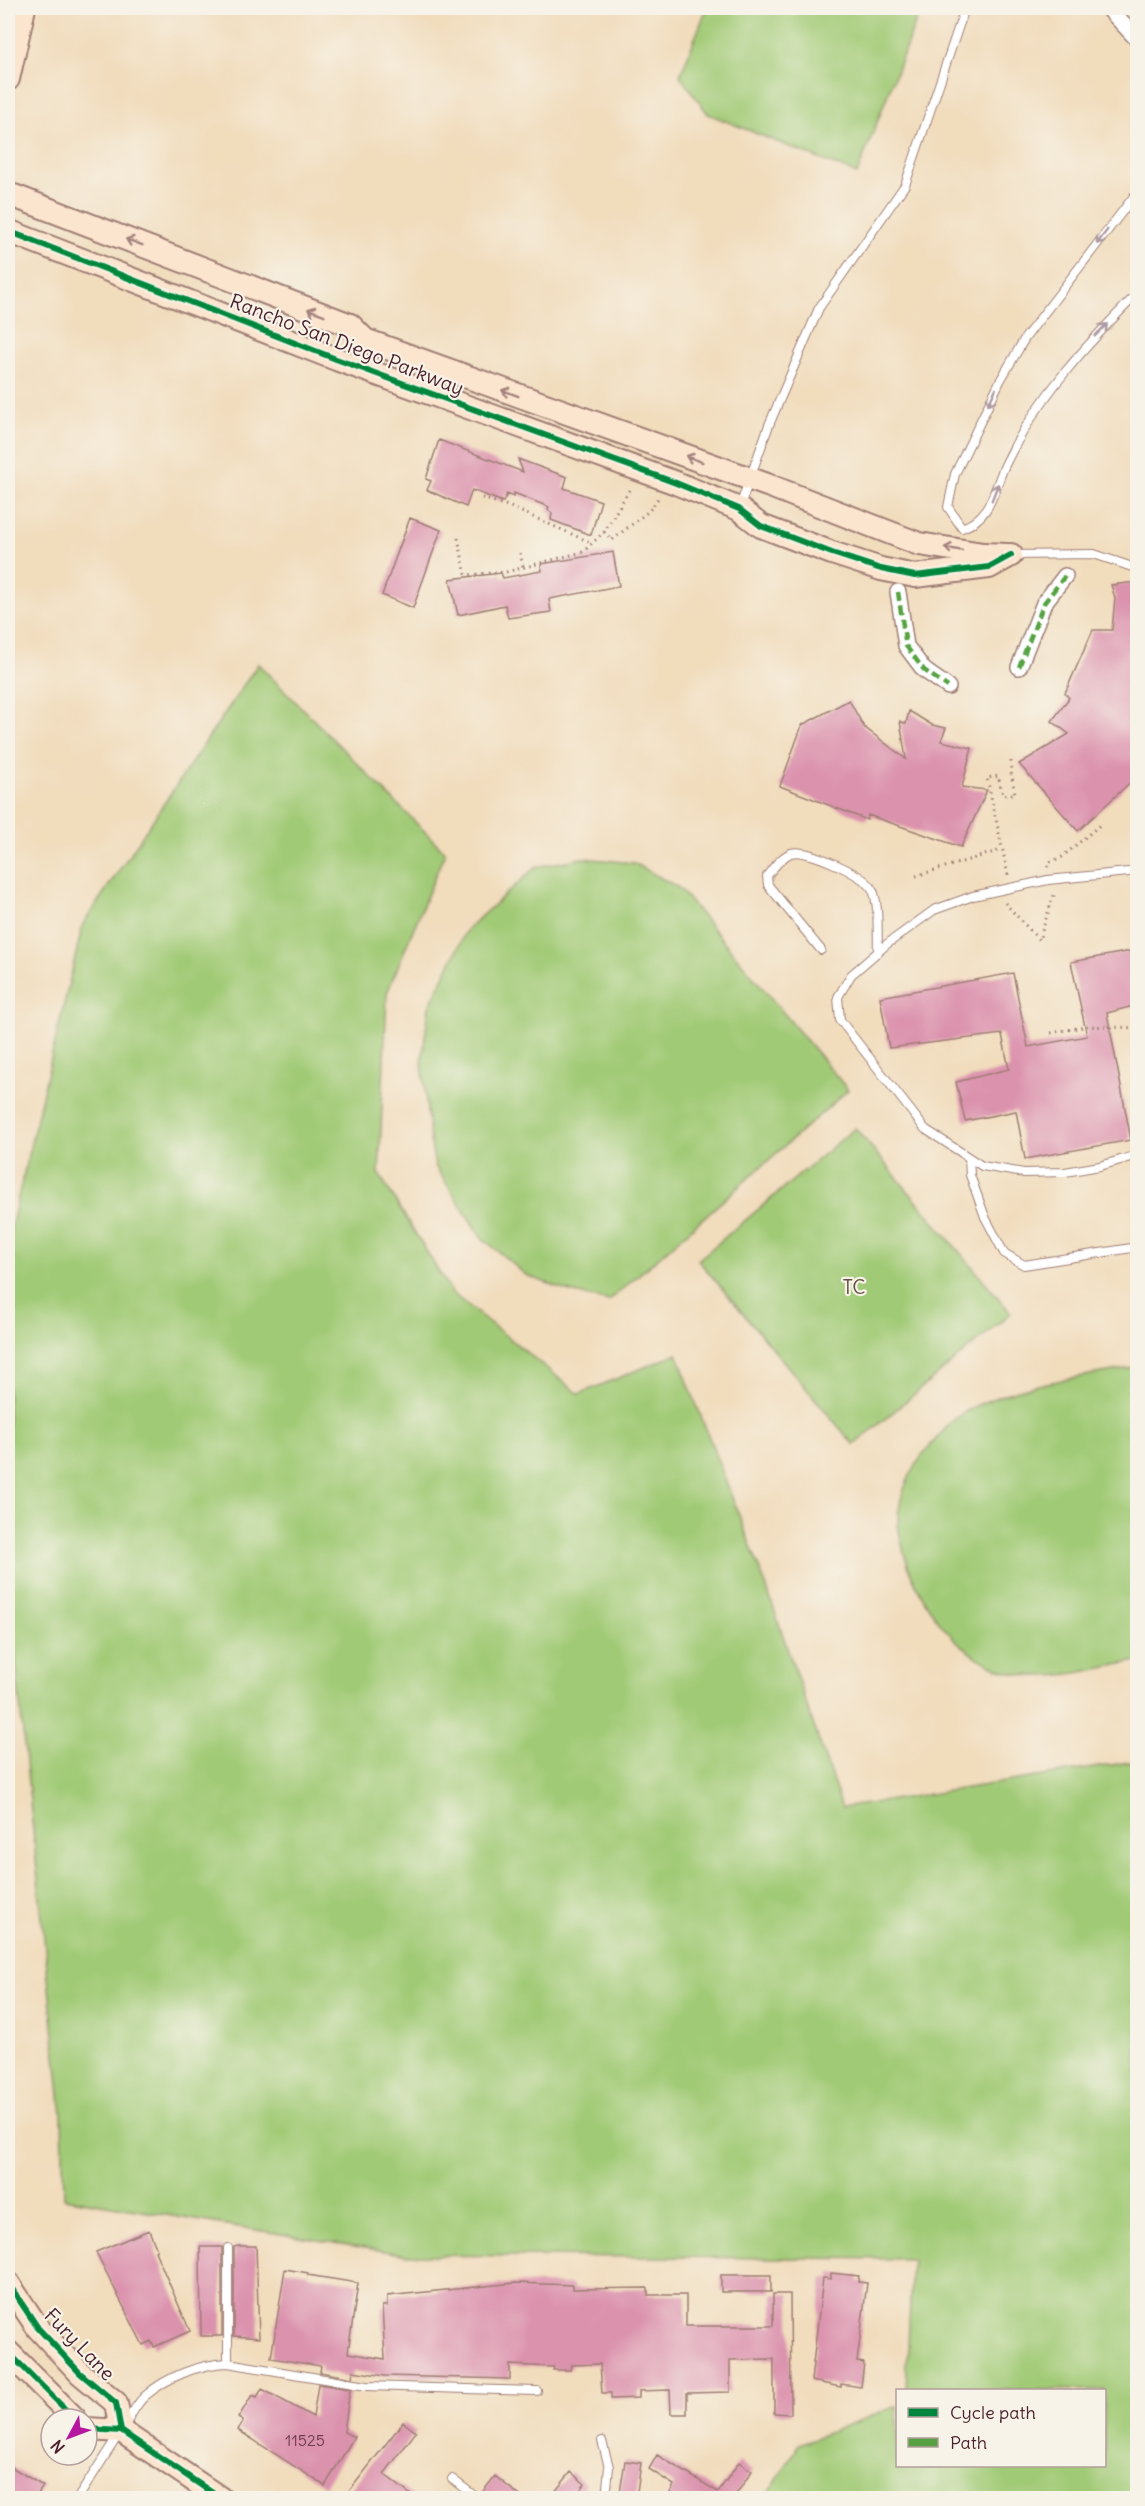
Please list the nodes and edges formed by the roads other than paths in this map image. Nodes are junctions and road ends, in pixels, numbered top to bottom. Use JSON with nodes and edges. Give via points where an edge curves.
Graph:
{"nodes":[{"id":1,"x":24,"y":8,"type":"edge"},
{"id":2,"x":965,"y":8,"type":"edge"},
{"id":3,"x":1108,"y":8,"type":"edge"},
{"id":4,"x":1137,"y":40,"type":"edge"},
{"id":5,"x":8,"y":79,"type":"edge"},
{"id":6,"x":1137,"y":191,"type":"edge"},
{"id":7,"x":8,"y":197,"type":"edge"},
{"id":8,"x":8,"y":231,"type":"edge"},
{"id":9,"x":1137,"y":293,"type":"edge"},
{"id":10,"x":749,"y":479,"type":"junction"},
{"id":11,"x":676,"y":483,"type":"junction"},
{"id":12,"x":739,"y":509,"type":"junction"},
{"id":13,"x":1011,"y":555,"type":"junction"},
{"id":14,"x":1137,"y":569,"type":"edge"},
{"id":15,"x":1065,"y":576,"type":"dead end"},
{"id":16,"x":898,"y":592,"type":"dead end"},
{"id":17,"x":1019,"y":667,"type":"dead end"},
{"id":18,"x":948,"y":687,"type":"dead end"},
{"id":19,"x":1137,"y":871,"type":"edge"},
{"id":20,"x":821,"y":950,"type":"dead end"},
{"id":21,"x":878,"y":952,"type":"junction"},
{"id":22,"x":1137,"y":1153,"type":"edge"},
{"id":23,"x":969,"y":1158,"type":"junction"},
{"id":24,"x":1137,"y":1247,"type":"edge"},
{"id":25,"x":228,"y":2248,"type":"dead end"},
{"id":26,"x":8,"y":2283,"type":"edge"},
{"id":27,"x":8,"y":2352,"type":"edge"},
{"id":28,"x":228,"y":2363,"type":"junction"},
{"id":29,"x":537,"y":2391,"type":"dead end"},
{"id":30,"x":63,"y":2407,"type":"edge"},
{"id":31,"x":99,"y":2430,"type":"edge"},
{"id":32,"x":121,"y":2431,"type":"junction"},
{"id":33,"x":602,"y":2441,"type":"dead end"},
{"id":34,"x":452,"y":2479,"type":"dead end"},
{"id":35,"x":78,"y":2499,"type":"edge"},
{"id":36,"x":220,"y":2499,"type":"edge"},
{"id":37,"x":477,"y":2499,"type":"edge"},
{"id":38,"x":606,"y":2499,"type":"edge"}],
"edges":[{"from":1,"to":5,"type":"street"},
{"from":2,"to":10,"type":"lane","via":[[905,185],[819,308]]},
{"from":3,"to":4,"type":"street"},
{"from":6,"to":9,"type":"lane","one_way":true,"via":[[1024,338],[1000,381],[955,474],[948,507],[962,528],[977,522],[990,503],[1006,462],[1032,418],[1081,352]]},
{"from":10,"to":7,"type":"street","name":"Rancho San Diego Parkway","one_way":true,"via":[[365,340],[350,325],[14,196]]},
{"from":8,"to":11,"type":"street","name":"Rancho San Diego Parkway","via":[[336,359]]},
{"from":10,"to":11,"type":"street","via":[[729,489]]},
{"from":10,"to":12,"type":"lane"},
{"from":13,"to":10,"type":"street","name":"Rancho San Diego Parkway","one_way":true,"via":[[919,544]]},
{"from":11,"to":12,"type":"street"},
{"from":12,"to":13,"type":"street","via":[[761,526],[881,569],[915,576],[989,567]]},
{"from":13,"to":14,"type":"lane","via":[[1094,554]]},
{"from":15,"to":17,"type":"street","via":[[1044,603]]},
{"from":16,"to":18,"type":"street","via":[[906,646],[924,670]]},
{"from":19,"to":21,"type":"lane","via":[[1059,879],[973,896],[934,910]]},
{"from":20,"to":21,"type":"lane","via":[[768,885],[767,876],[792,853],[807,853],[849,871],[872,888]]},
{"from":21,"to":23,"type":"lane","via":[[851,975],[838,997],[840,1020],[925,1129]]},
{"from":22,"to":23,"type":"lane","via":[[1100,1166],[1034,1173],[982,1166]]},
{"from":23,"to":24,"type":"lane","via":[[970,1175],[985,1217],[1004,1253],[1024,1265]]},
{"from":25,"to":28,"type":"lane"},
{"from":26,"to":32,"type":"street","name":"Fury Lane","via":[[38,2328],[80,2373],[116,2403]]},
{"from":27,"to":30,"type":"street"},
{"from":28,"to":29,"type":"lane","via":[[366,2386]]},
{"from":28,"to":32,"type":"lane","via":[[202,2366],[169,2379],[143,2397]]},
{"from":31,"to":32,"type":"street"},
{"from":32,"to":35,"type":"lane"},
{"from":32,"to":36,"type":"street"},
{"from":33,"to":38,"type":"lane","via":[[609,2467]]},
{"from":34,"to":37,"type":"lane"}]}
